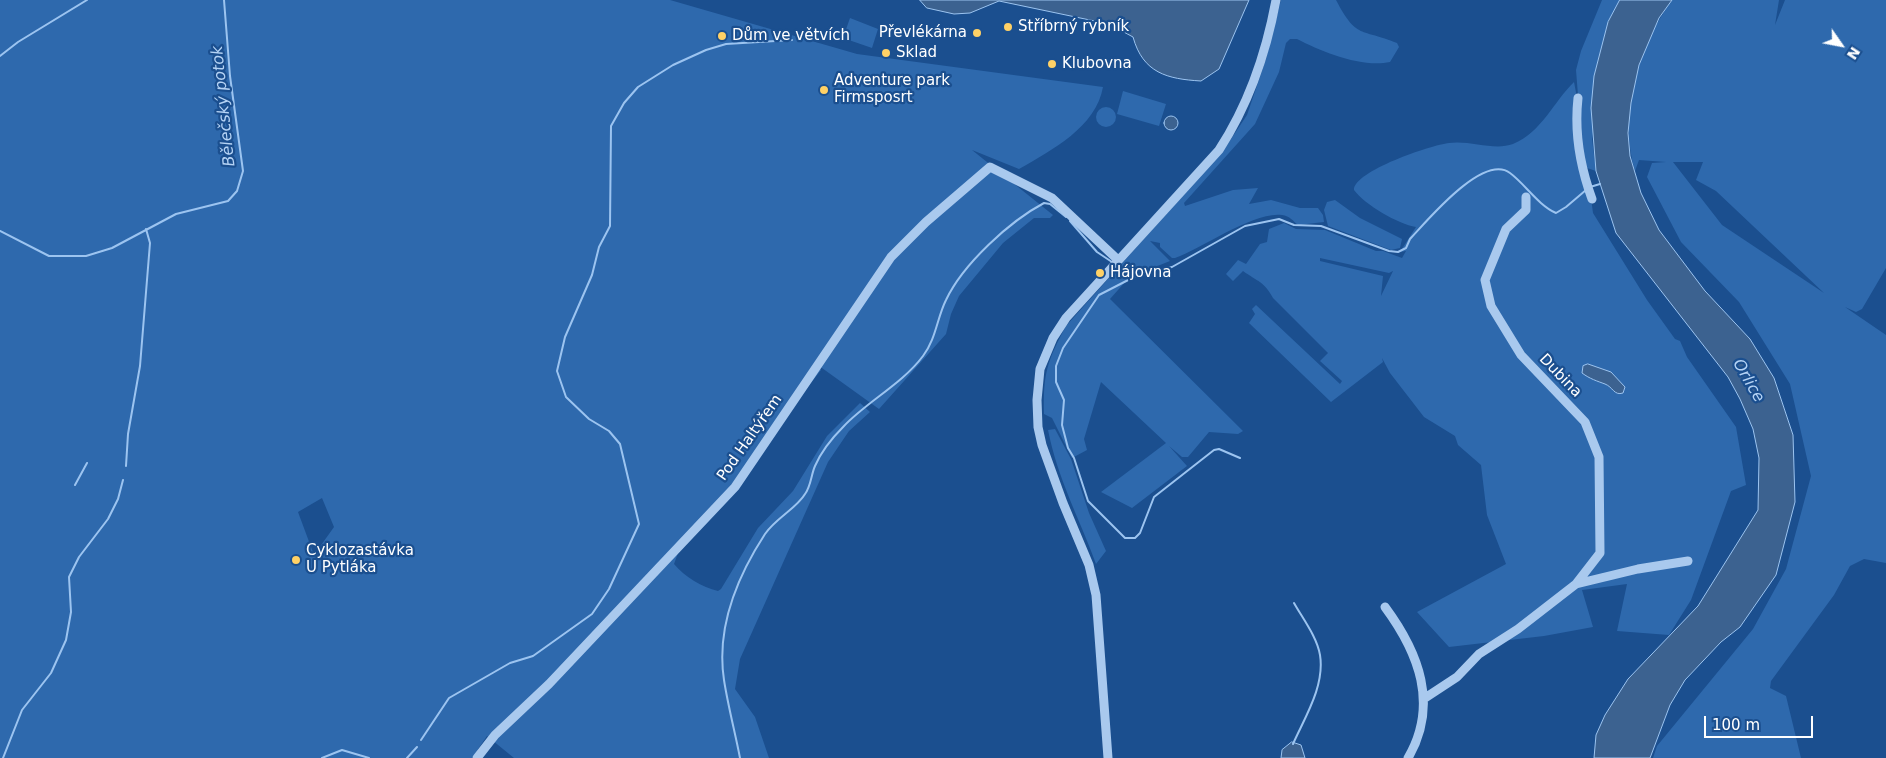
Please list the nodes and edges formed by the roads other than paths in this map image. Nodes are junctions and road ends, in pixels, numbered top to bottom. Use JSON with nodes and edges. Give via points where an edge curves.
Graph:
{"nodes":[{"id":1,"x":1276,"y":0,"type":"edge"},
{"id":2,"x":1578,"y":98,"type":"dead end"},
{"id":3,"x":1526,"y":197,"type":"dead end"},
{"id":4,"x":1592,"y":199,"type":"dead end"},
{"id":5,"x":1117,"y":259,"type":"junction"},
{"id":6,"x":1688,"y":561,"type":"dead end"},
{"id":7,"x":1576,"y":584,"type":"junction"},
{"id":8,"x":1385,"y":607,"type":"dead end"},
{"id":9,"x":1425,"y":698,"type":"junction"},
{"id":10,"x":477,"y":758,"type":"edge"},
{"id":11,"x":1108,"y":758,"type":"edge"},
{"id":12,"x":1408,"y":758,"type":"edge"}],
"edges":[{"from":1,"to":5,"type":"street","via":[[1263,53],[1238,120],[1219,150]]},
{"from":2,"to":4,"type":"street","via":[[1576,134]]},
{"from":3,"to":7,"type":"street","name":"Dubina","via":[[1526,210],[1506,229],[1485,280],[1491,306],[1506,332],[1534,370],[1586,422],[1599,457],[1600,553]]},
{"from":5,"to":10,"type":"street","name":"Pod Haltýřem","via":[[1052,198],[990,167],[891,257],[735,487],[549,684],[494,735]]},
{"from":5,"to":11,"type":"street","via":[[1053,338],[1040,369],[1037,400],[1042,445],[1089,565],[1096,596]]},
{"from":6,"to":7,"type":"street","name":"Dubina"},
{"from":7,"to":9,"type":"street","name":"Dubina","via":[[1518,629],[1479,654],[1457,677]]},
{"from":8,"to":9,"type":"street","via":[[1403,632],[1420,675]]},
{"from":9,"to":12,"type":"street","via":[[1419,739]]}]}
